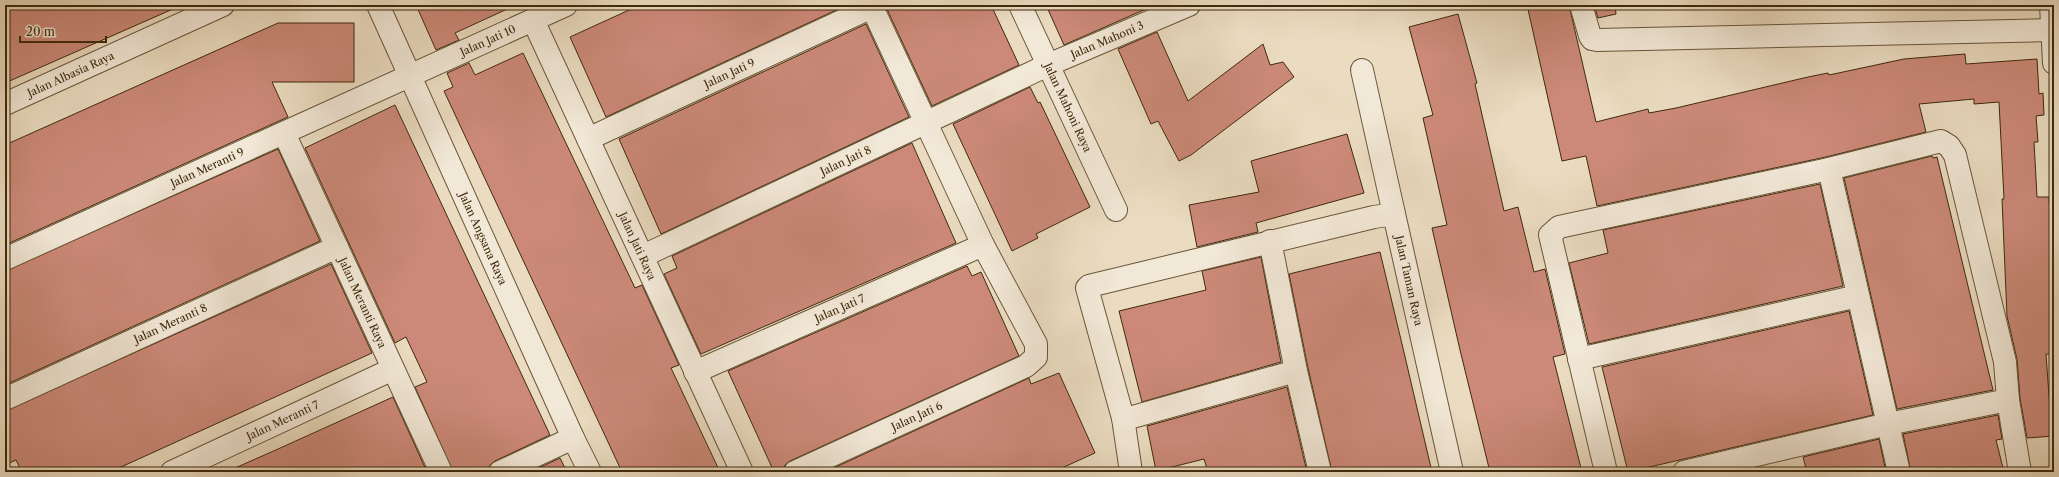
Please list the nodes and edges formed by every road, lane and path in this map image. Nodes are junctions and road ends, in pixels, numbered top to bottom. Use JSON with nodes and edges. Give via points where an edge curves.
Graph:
{"nodes":[{"id":1,"x":223,"y":5,"type":"edge"},
{"id":2,"x":378,"y":5,"type":"edge"},
{"id":3,"x":566,"y":5,"type":"edge"},
{"id":4,"x":1020,"y":5,"type":"edge"},
{"id":5,"x":1189,"y":5,"type":"edge"},
{"id":6,"x":1581,"y":5,"type":"edge"},
{"id":7,"x":2051,"y":5,"type":"edge"},
{"id":8,"x":871,"y":6,"type":"edge"},
{"id":9,"x":533,"y":20,"type":"junction"},
{"id":10,"x":2052,"y":30,"type":"junction"},
{"id":11,"x":2054,"y":63,"type":"edge"},
{"id":12,"x":1048,"y":65,"type":"junction"},
{"id":13,"x":1362,"y":70,"type":"dead end"},
{"id":14,"x":410,"y":76,"type":"junction"},
{"id":15,"x":5,"y":104,"type":"edge"},
{"id":16,"x":926,"y":123,"type":"junction"},
{"id":17,"x":284,"y":133,"type":"junction"},
{"id":18,"x":588,"y":139,"type":"junction"},
{"id":19,"x":1829,"y":169,"type":"junction"},
{"id":20,"x":1116,"y":210,"type":"dead end"},
{"id":21,"x":1394,"y":214,"type":"junction"},
{"id":22,"x":1270,"y":241,"type":"junction"},
{"id":23,"x":983,"y":245,"type":"junction"},
{"id":24,"x":337,"y":247,"type":"junction"},
{"id":25,"x":643,"y":256,"type":"junction"},
{"id":26,"x":5,"y":259,"type":"edge"},
{"id":27,"x":1858,"y":296,"type":"junction"},
{"id":28,"x":1579,"y":359,"type":"junction"},
{"id":29,"x":393,"y":369,"type":"junction"},
{"id":30,"x":1296,"y":371,"type":"junction"},
{"id":31,"x":695,"y":372,"type":"junction"},
{"id":32,"x":5,"y":399,"type":"edge"},
{"id":33,"x":2008,"y":400,"type":"junction"},
{"id":34,"x":1123,"y":418,"type":"junction"},
{"id":35,"x":1888,"y":424,"type":"junction"},
{"id":36,"x":573,"y":438,"type":"junction"},
{"id":37,"x":172,"y":472,"type":"edge"},
{"id":38,"x":441,"y":472,"type":"edge"},
{"id":39,"x":500,"y":472,"type":"edge"},
{"id":40,"x":590,"y":472,"type":"edge"},
{"id":41,"x":742,"y":472,"type":"edge"},
{"id":42,"x":796,"y":472,"type":"edge"},
{"id":43,"x":1132,"y":472,"type":"edge"},
{"id":44,"x":1320,"y":472,"type":"edge"},
{"id":45,"x":1452,"y":472,"type":"edge"},
{"id":46,"x":1606,"y":472,"type":"edge"},
{"id":47,"x":1684,"y":472,"type":"edge"},
{"id":48,"x":1899,"y":472,"type":"edge"},
{"id":49,"x":2020,"y":472,"type":"edge"}],
"edges":[{"from":1,"to":15,"type":"street","name":"Jalan Albasia Raya"},
{"from":2,"to":14,"type":"street","name":"Jalan Angsana Raya"},
{"from":3,"to":9,"type":"street","name":"Jalan Jati 10"},
{"from":4,"to":12,"type":"street","name":"Jalan Mahoni Raya"},
{"from":5,"to":12,"type":"street","name":"Jalan Mahoni 3"},
{"from":6,"to":10,"type":"street","via":[[1590,36],[1597,40]]},
{"from":7,"to":10,"type":"street"},
{"from":8,"to":16,"type":"street"},
{"from":8,"to":18,"type":"street","name":"Jalan Jati 9"},
{"from":9,"to":14,"type":"street","name":"Jalan Jati 10"},
{"from":9,"to":18,"type":"street","name":"Jalan Jati Raya"},
{"from":10,"to":11,"type":"street"},
{"from":12,"to":16,"type":"street","name":"Jalan Jati 8"},
{"from":12,"to":20,"type":"street","name":"Jalan Mahoni Raya"},
{"from":13,"to":21,"type":"street","name":"Jalan Taman Raya"},
{"from":14,"to":17,"type":"street","name":"Jalan Meranti 9"},
{"from":14,"to":36,"type":"street","name":"Jalan Angsana Raya"},
{"from":16,"to":23,"type":"street"},
{"from":16,"to":25,"type":"street","name":"Jalan Jati 8"},
{"from":17,"to":24,"type":"street","name":"Jalan Meranti Raya"},
{"from":17,"to":26,"type":"street","name":"Jalan Meranti 9"},
{"from":18,"to":25,"type":"street","name":"Jalan Jati Raya"},
{"from":19,"to":27,"type":"street"},
{"from":19,"to":28,"type":"street","via":[[1560,227],[1550,235],[1551,244]]},
{"from":19,"to":33,"type":"street","via":[[1941,141],[1949,146],[1955,155],[2005,362]]},
{"from":21,"to":22,"type":"street"},
{"from":21,"to":45,"type":"street","name":"Jalan Taman Raya"},
{"from":22,"to":30,"type":"street"},
{"from":22,"to":34,"type":"street","via":[[1087,288]]},
{"from":23,"to":31,"type":"street","name":"Jalan Jati 7"},
{"from":23,"to":42,"type":"street","name":"Jalan Jati 6","via":[[1036,344],[1036,357],[1026,366]]},
{"from":24,"to":29,"type":"street","name":"Jalan Meranti Raya"},
{"from":24,"to":32,"type":"street","name":"Jalan Meranti 8"},
{"from":25,"to":31,"type":"street","name":"Jalan Jati Raya"},
{"from":27,"to":28,"type":"street"},
{"from":27,"to":35,"type":"street"},
{"from":28,"to":46,"type":"street"},
{"from":29,"to":37,"type":"street","name":"Jalan Meranti 7"},
{"from":29,"to":38,"type":"street","name":"Jalan Meranti Raya"},
{"from":30,"to":34,"type":"street"},
{"from":30,"to":44,"type":"street"},
{"from":31,"to":41,"type":"street","name":"Jalan Jati Raya"},
{"from":33,"to":35,"type":"street"},
{"from":33,"to":49,"type":"street"},
{"from":34,"to":43,"type":"street"},
{"from":35,"to":47,"type":"street"},
{"from":35,"to":48,"type":"street"},
{"from":36,"to":39,"type":"street"},
{"from":36,"to":40,"type":"street","name":"Jalan Angsana Raya"}]}
